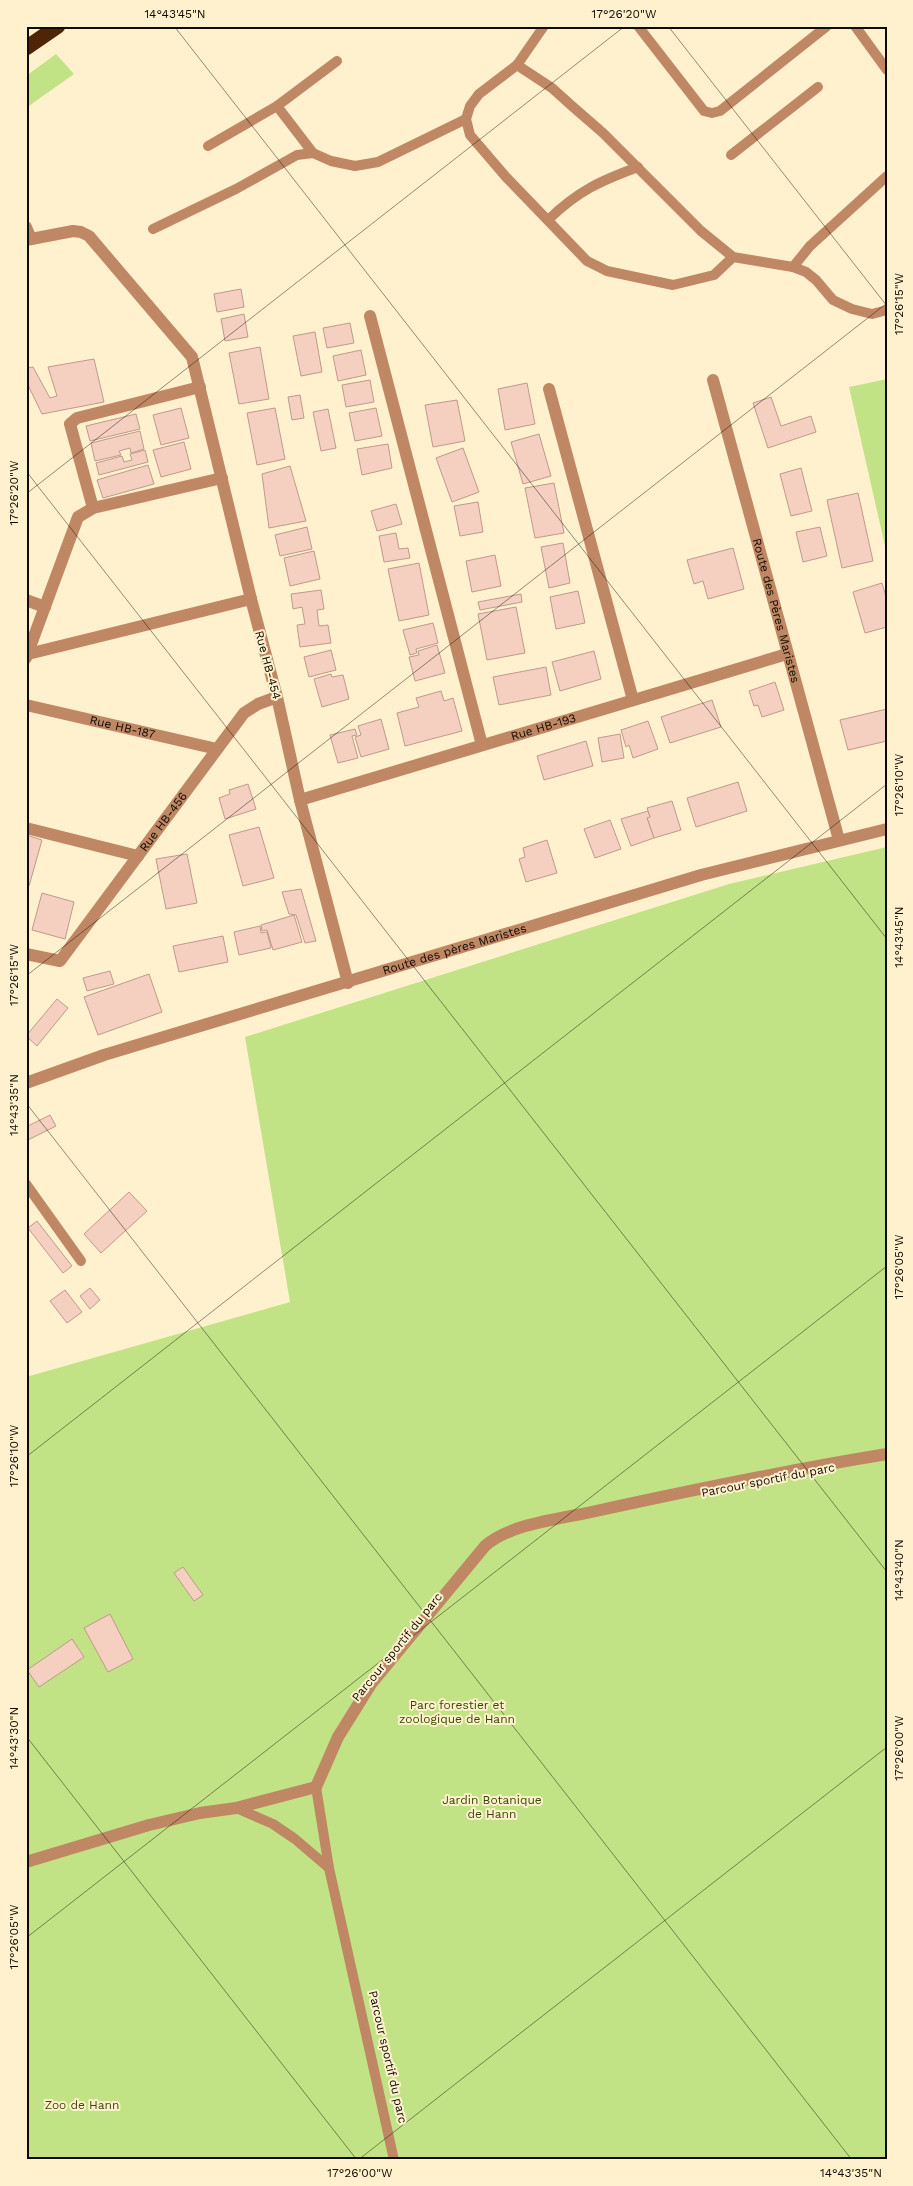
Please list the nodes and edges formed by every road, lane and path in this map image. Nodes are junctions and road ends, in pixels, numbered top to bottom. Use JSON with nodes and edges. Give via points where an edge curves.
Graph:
{"nodes":[{"id":1,"x":58,"y":26,"type":"edge"},
{"id":2,"x":544,"y":26,"type":"edge"},
{"id":3,"x":638,"y":26,"type":"edge"},
{"id":4,"x":827,"y":26,"type":"edge"},
{"id":5,"x":855,"y":26,"type":"edge"},
{"id":6,"x":26,"y":48,"type":"edge"},
{"id":7,"x":337,"y":61,"type":"dead end"},
{"id":8,"x":517,"y":65,"type":"junction"},
{"id":9,"x":887,"y":70,"type":"edge"},
{"id":10,"x":818,"y":87,"type":"dead end"},
{"id":11,"x":277,"y":106,"type":"junction"},
{"id":12,"x":466,"y":119,"type":"junction"},
{"id":13,"x":208,"y":146,"type":"dead end"},
{"id":14,"x":313,"y":153,"type":"junction"},
{"id":15,"x":732,"y":155,"type":"dead end"},
{"id":16,"x":638,"y":168,"type":"junction"},
{"id":17,"x":887,"y":176,"type":"edge"},
{"id":18,"x":549,"y":219,"type":"junction"},
{"id":19,"x":153,"y":229,"type":"dead end"},
{"id":20,"x":28,"y":235,"type":"edge"},
{"id":21,"x":733,"y":257,"type":"junction"},
{"id":22,"x":793,"y":267,"type":"junction"},
{"id":23,"x":887,"y":310,"type":"edge"},
{"id":24,"x":370,"y":316,"type":"dead end"},
{"id":25,"x":713,"y":380,"type":"dead end"},
{"id":26,"x":200,"y":387,"type":"junction"},
{"id":27,"x":549,"y":389,"type":"dead end"},
{"id":28,"x":222,"y":478,"type":"junction"},
{"id":29,"x":93,"y":508,"type":"junction"},
{"id":30,"x":251,"y":599,"type":"junction"},
{"id":31,"x":26,"y":600,"type":"edge"},
{"id":32,"x":45,"y":607,"type":"junction"},
{"id":33,"x":787,"y":654,"type":"junction"},
{"id":34,"x":27,"y":656,"type":"edge"},
{"id":35,"x":277,"y":697,"type":"junction"},
{"id":36,"x":633,"y":700,"type":"junction"},
{"id":37,"x":26,"y":705,"type":"edge"},
{"id":38,"x":482,"y":745,"type":"junction"},
{"id":39,"x":217,"y":749,"type":"junction"},
{"id":40,"x":300,"y":800,"type":"junction"},
{"id":41,"x":26,"y":828,"type":"edge"},
{"id":42,"x":887,"y":829,"type":"edge"},
{"id":43,"x":838,"y":840,"type":"junction"},
{"id":44,"x":138,"y":856,"type":"junction"},
{"id":45,"x":26,"y":954,"type":"edge"},
{"id":46,"x":348,"y":982,"type":"junction"},
{"id":47,"x":26,"y":1083,"type":"edge"},
{"id":48,"x":26,"y":1184,"type":"edge"},
{"id":49,"x":81,"y":1261,"type":"dead end"},
{"id":50,"x":887,"y":1454,"type":"edge"},
{"id":51,"x":316,"y":1787,"type":"junction"},
{"id":52,"x":236,"y":1808,"type":"junction"},
{"id":53,"x":26,"y":1862,"type":"edge"},
{"id":54,"x":329,"y":1868,"type":"junction"},
{"id":55,"x":394,"y":2160,"type":"edge"}],
"edges":[{"from":1,"to":6,"type":"highway"},
{"from":2,"to":8,"type":"lane"},
{"from":3,"to":4,"type":"lane","via":[[704,111],[712,113],[720,111]]},
{"from":5,"to":9,"type":"lane"},
{"from":7,"to":11,"type":"lane"},
{"from":8,"to":12,"type":"lane","via":[[479,94]]},
{"from":8,"to":16,"type":"lane","via":[[552,88]]},
{"from":10,"to":15,"type":"lane"},
{"from":11,"to":13,"type":"lane"},
{"from":11,"to":14,"type":"lane"},
{"from":12,"to":14,"type":"lane","via":[[378,162],[355,166]]},
{"from":12,"to":18,"type":"lane","via":[[470,135],[506,177]]},
{"from":14,"to":19,"type":"lane","via":[[297,156]]},
{"from":16,"to":18,"type":"lane","via":[[589,187]]},
{"from":16,"to":21,"type":"lane","via":[[701,231]]},
{"from":17,"to":22,"type":"lane","via":[[810,246]]},
{"from":18,"to":21,"type":"lane","via":[[587,261],[607,270],[673,285],[714,274]]},
{"from":20,"to":26,"type":"street","name":"Rue HB-454","via":[[73,231],[89,236],[192,357]]},
{"from":21,"to":22,"type":"lane"},
{"from":22,"to":23,"type":"lane","via":[[816,280],[833,300],[852,309],[872,314]]},
{"from":24,"to":38,"type":"street"},
{"from":25,"to":33,"type":"street","name":"Route des Pères Maristes"},
{"from":26,"to":28,"type":"street","name":"Rue HB-454"},
{"from":26,"to":29,"type":"street","via":[[77,418],[70,424]]},
{"from":27,"to":36,"type":"street"},
{"from":28,"to":29,"type":"street"},
{"from":28,"to":30,"type":"street","name":"Rue HB-454"},
{"from":29,"to":32,"type":"street","via":[[78,517]]},
{"from":30,"to":34,"type":"street"},
{"from":30,"to":35,"type":"street","name":"Rue HB-454"},
{"from":31,"to":32,"type":"street"},
{"from":32,"to":34,"type":"street"},
{"from":33,"to":36,"type":"street","name":"Rue HB-193"},
{"from":33,"to":43,"type":"street","name":"Route des Pères Maristes"},
{"from":35,"to":39,"type":"street","name":"Rue HB-456","via":[[244,713]]},
{"from":35,"to":40,"type":"street","name":"Rue HB-454"},
{"from":36,"to":38,"type":"street","name":"Rue HB-193"},
{"from":37,"to":39,"type":"street","name":"Rue HB-187"},
{"from":38,"to":40,"type":"street","name":"Rue HB-193"},
{"from":39,"to":44,"type":"street","name":"Rue HB-456"},
{"from":40,"to":46,"type":"street","name":"Rue HB-454"},
{"from":41,"to":44,"type":"street"},
{"from":42,"to":43,"type":"street","name":"Route des pères Maristes"},
{"from":43,"to":46,"type":"street","name":"Route des pères Maristes","via":[[701,875]]},
{"from":44,"to":45,"type":"street","name":"Rue HB-456","via":[[60,961]]},
{"from":46,"to":47,"type":"street","name":"Route des pères Maristes","via":[[104,1055]]},
{"from":48,"to":49,"type":"lane"},
{"from":50,"to":51,"type":"street","via":[[644,1501],[519,1528],[495,1538],[371,1684],[338,1738]]},
{"from":51,"to":52,"type":"street"},
{"from":51,"to":54,"type":"lane"},
{"from":52,"to":53,"type":"street","via":[[148,1825]]},
{"from":52,"to":54,"type":"lane","via":[[273,1824]]},
{"from":54,"to":55,"type":"lane"}]}
